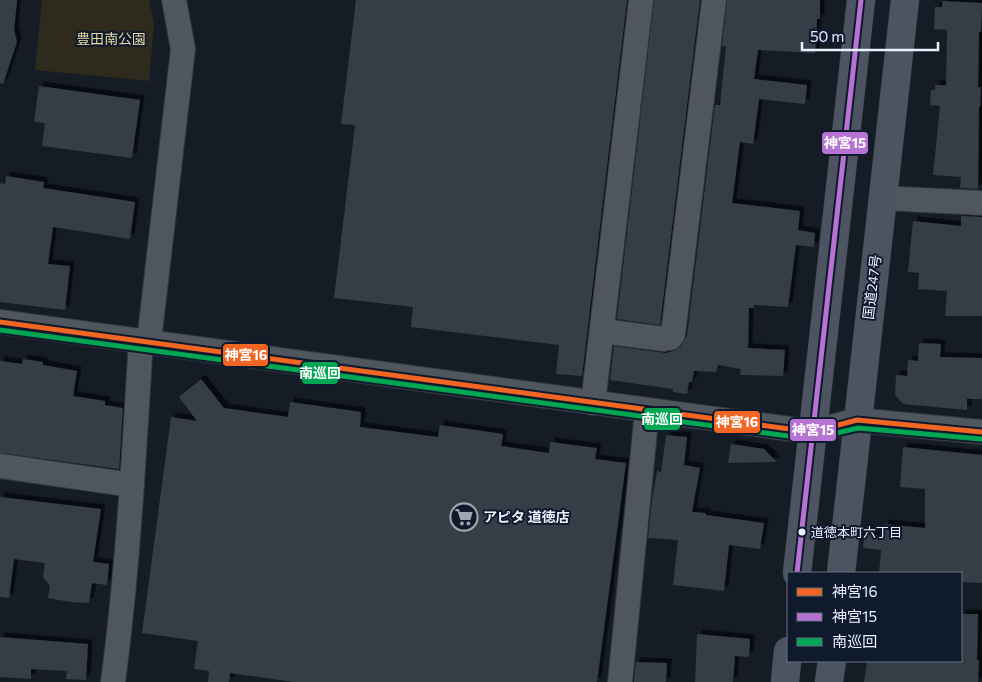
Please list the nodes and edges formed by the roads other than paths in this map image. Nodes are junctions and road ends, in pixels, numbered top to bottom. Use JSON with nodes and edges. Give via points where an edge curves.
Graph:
{"nodes":[{"id":1,"x":174,"y":0,"type":"edge"},
{"id":2,"x":642,"y":0,"type":"edge"},
{"id":3,"x":714,"y":0,"type":"edge"},
{"id":4,"x":860,"y":0,"type":"edge"},
{"id":5,"x":905,"y":0,"type":"edge"},
{"id":6,"x":882,"y":198,"type":"junction"},
{"id":7,"x":982,"y":203,"type":"edge"},
{"id":8,"x":0,"y":322,"type":"edge"},
{"id":9,"x":602,"y":331,"type":"junction"},
{"id":10,"x":145,"y":341,"type":"junction"},
{"id":11,"x":592,"y":403,"type":"junction"},
{"id":12,"x":647,"y":411,"type":"junction"},
{"id":13,"x":857,"y":420,"type":"junction"},
{"id":14,"x":812,"y":432,"type":"junction"},
{"id":15,"x":982,"y":432,"type":"edge"},
{"id":16,"x":0,"y":466,"type":"edge"},
{"id":17,"x":132,"y":484,"type":"junction"},
{"id":18,"x":797,"y":572,"type":"edge"},
{"id":19,"x":841,"y":572,"type":"edge"},
{"id":20,"x":787,"y":661,"type":"edge"},
{"id":21,"x":832,"y":662,"type":"edge"},
{"id":22,"x":113,"y":682,"type":"edge"},
{"id":23,"x":620,"y":682,"type":"edge"},
{"id":24,"x":785,"y":682,"type":"edge"},
{"id":25,"x":829,"y":682,"type":"edge"}],
"edges":[{"from":1,"to":10,"type":"street","via":[[184,49]]},
{"from":2,"to":9,"type":"street"},
{"from":3,"to":9,"type":"street","via":[[673,334],[664,339]]},
{"from":4,"to":14,"type":"highway"},
{"from":5,"to":6,"type":"highway","name":"国道247号"},
{"from":6,"to":7,"type":"street"},
{"from":6,"to":13,"type":"highway","name":"国道247号"},
{"from":8,"to":10,"type":"street"},
{"from":9,"to":11,"type":"street"},
{"from":10,"to":11,"type":"street"},
{"from":10,"to":17,"type":"street"},
{"from":11,"to":12,"type":"street"},
{"from":12,"to":14,"type":"street"},
{"from":12,"to":23,"type":"street"},
{"from":13,"to":14,"type":"street"},
{"from":13,"to":15,"type":"street"},
{"from":13,"to":19,"type":"highway","name":"国道247号"},
{"from":14,"to":18,"type":"highway"},
{"from":16,"to":17,"type":"street"},
{"from":17,"to":22,"type":"street"},
{"from":20,"to":24,"type":"highway"},
{"from":21,"to":25,"type":"highway"}]}
